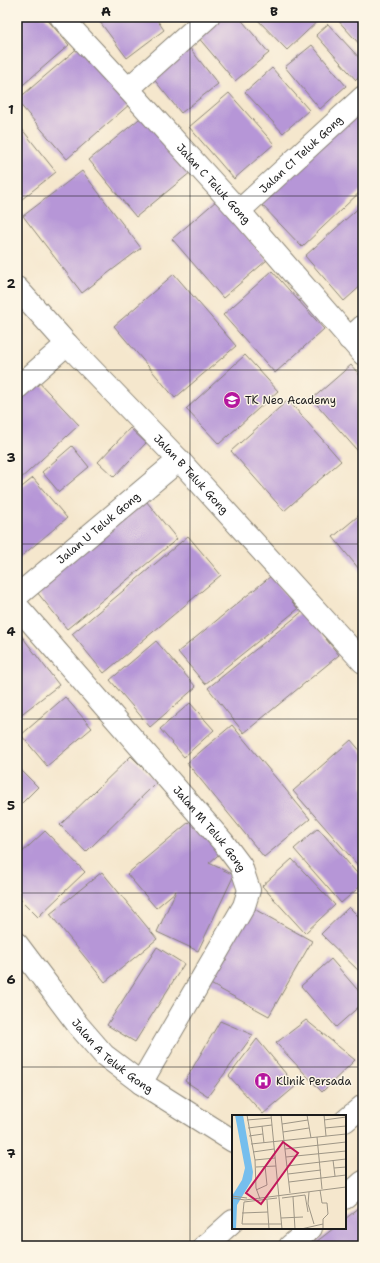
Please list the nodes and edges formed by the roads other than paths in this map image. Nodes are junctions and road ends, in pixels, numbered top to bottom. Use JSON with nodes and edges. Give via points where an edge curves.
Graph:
{"nodes":[{"id":1,"x":60,"y":17,"type":"edge"},
{"id":2,"x":208,"y":17,"type":"edge"},
{"id":3,"x":128,"y":89,"type":"junction"},
{"id":4,"x":363,"y":97,"type":"edge"},
{"id":5,"x":239,"y":211,"type":"junction"},
{"id":6,"x":17,"y":288,"type":"edge"},
{"id":7,"x":358,"y":340,"type":"edge"},
{"id":8,"x":67,"y":344,"type":"junction"},
{"id":9,"x":17,"y":388,"type":"edge"},
{"id":10,"x":179,"y":460,"type":"junction"},
{"id":11,"x":17,"y":596,"type":"edge"},
{"id":12,"x":17,"y":606,"type":"edge"},
{"id":13,"x":363,"y":662,"type":"edge"},
{"id":14,"x":17,"y":944,"type":"edge"},
{"id":15,"x":141,"y":1083,"type":"junction"},
{"id":16,"x":363,"y":1106,"type":"edge"},
{"id":17,"x":346,"y":1120,"type":"edge"},
{"id":18,"x":232,"y":1140,"type":"edge"},
{"id":19,"x":363,"y":1182,"type":"edge"},
{"id":20,"x":346,"y":1197,"type":"edge"},
{"id":21,"x":232,"y":1222,"type":"edge"},
{"id":22,"x":310,"y":1229,"type":"edge"},
{"id":23,"x":205,"y":1246,"type":"edge"},
{"id":24,"x":290,"y":1246,"type":"edge"}],
"edges":[{"from":1,"to":3,"type":"street","name":"Jalan C Teluk Gong"},
{"from":2,"to":3,"type":"street"},
{"from":3,"to":5,"type":"street","name":"Jalan C Teluk Gong"},
{"from":4,"to":5,"type":"street","name":"Jalan C1 Teluk Gong"},
{"from":5,"to":7,"type":"street","name":"Jalan C Teluk Gong"},
{"from":6,"to":8,"type":"street","name":"Jalan B Teluk Gong"},
{"from":8,"to":9,"type":"street"},
{"from":8,"to":10,"type":"street","name":"Jalan B Teluk Gong"},
{"from":10,"to":11,"type":"street","name":"Jalan U Teluk Gong"},
{"from":10,"to":13,"type":"street","name":"Jalan B Teluk Gong"},
{"from":12,"to":15,"type":"street","name":"Jalan M Teluk Gong","via":[[223,842],[241,866],[249,890],[244,906]]},
{"from":14,"to":15,"type":"street","name":"Jalan A Teluk Gong","via":[[104,1055]]},
{"from":15,"to":18,"type":"street","name":"Jalan A Teluk Gong"},
{"from":16,"to":17,"type":"street"},
{"from":19,"to":20,"type":"street"},
{"from":21,"to":23,"type":"street"},
{"from":22,"to":24,"type":"street"}]}
